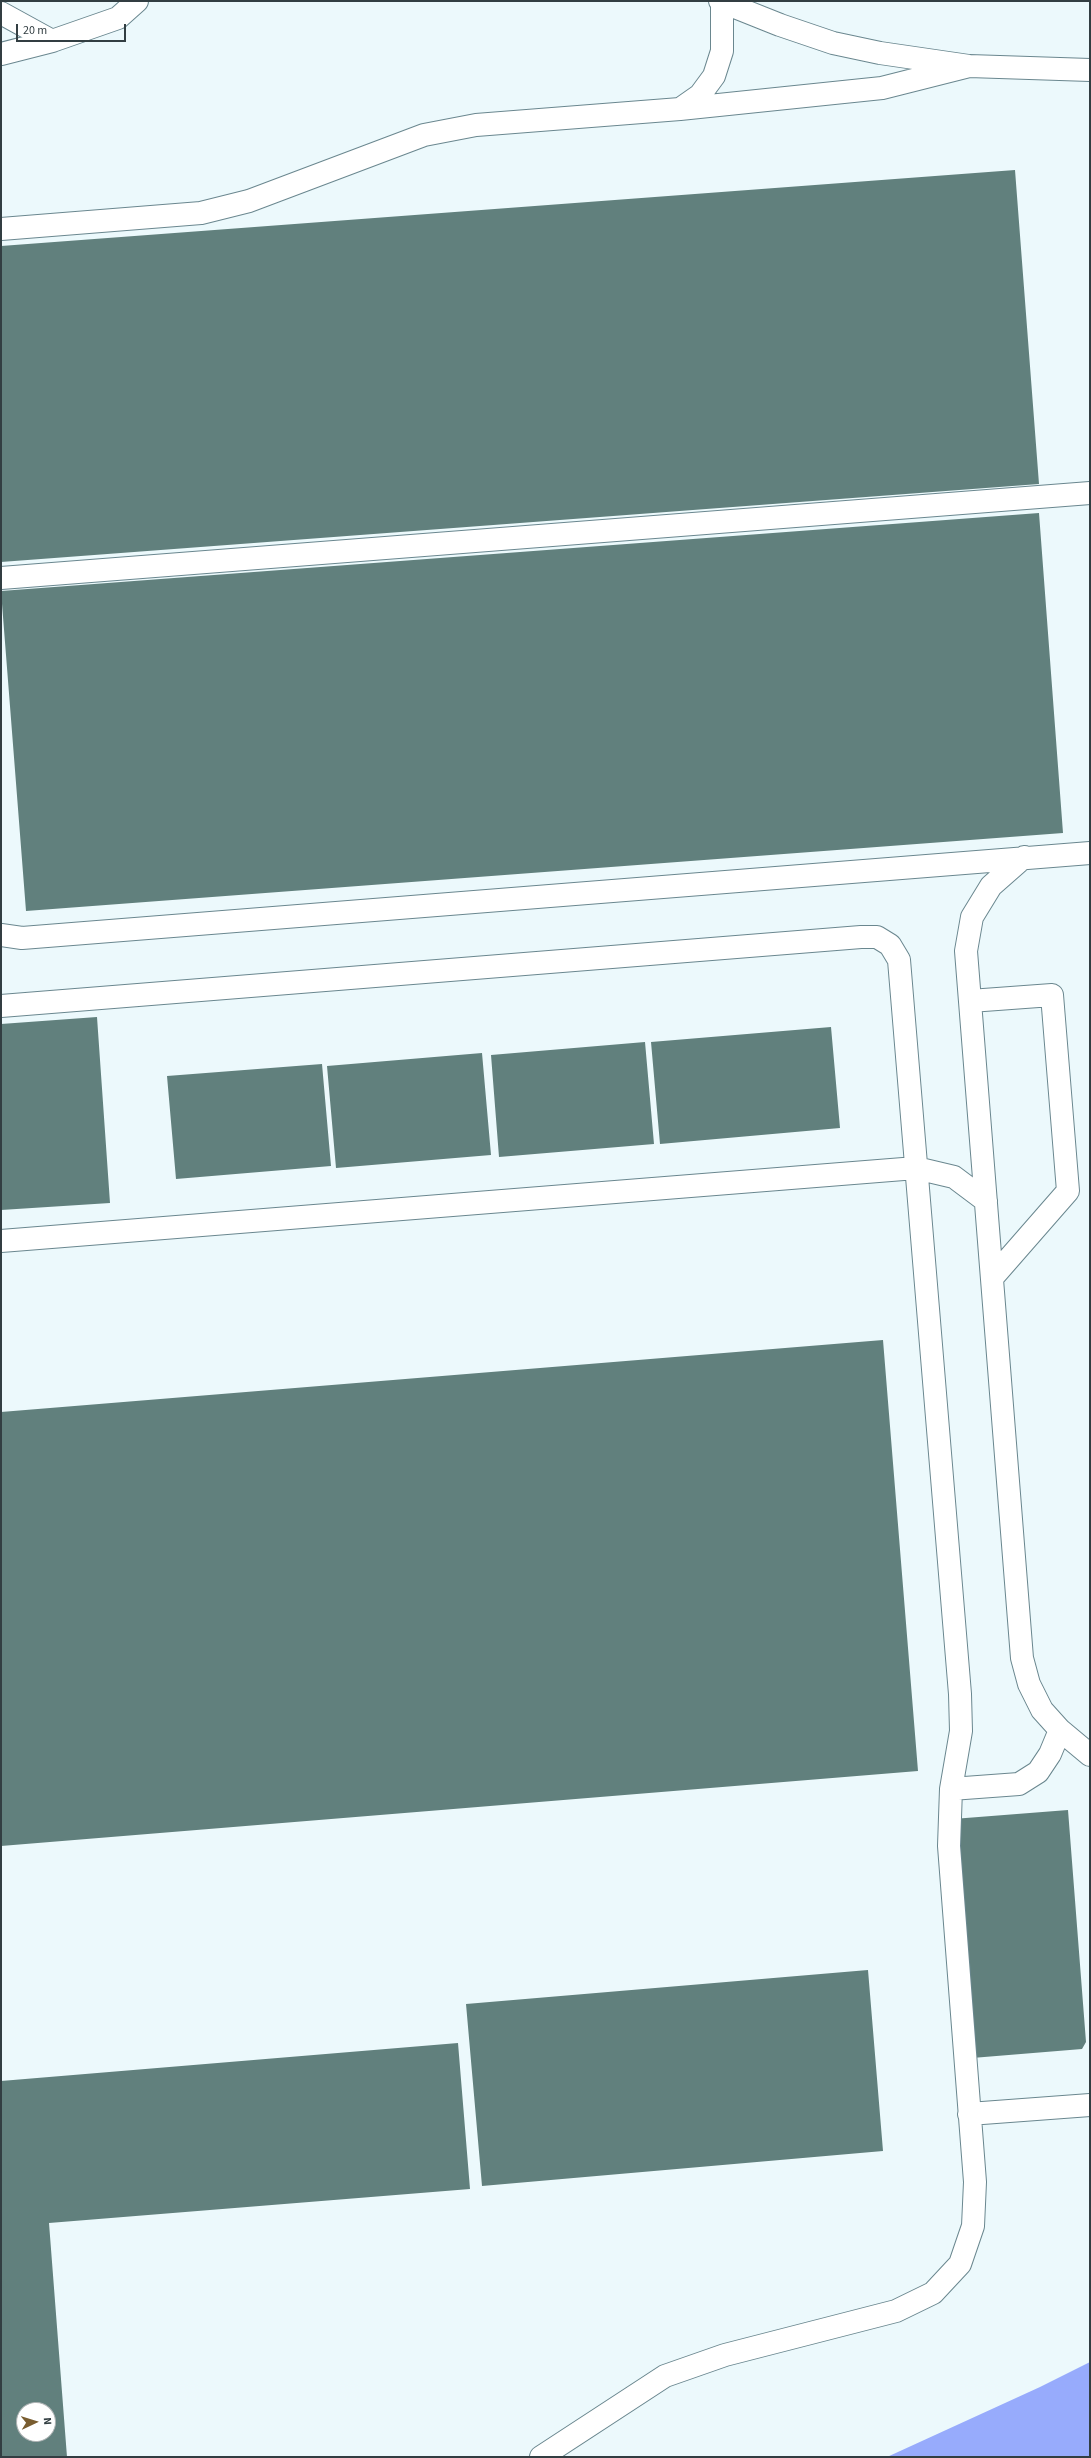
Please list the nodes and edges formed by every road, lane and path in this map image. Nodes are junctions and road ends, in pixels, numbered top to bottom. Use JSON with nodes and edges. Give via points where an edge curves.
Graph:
{"nodes":[{"id":1,"x":137,"y":1,"type":"edge"},
{"id":2,"x":721,"y":1,"type":"edge"},
{"id":3,"x":1,"y":14,"type":"edge"},
{"id":4,"x":52,"y":41,"type":"junction"},
{"id":5,"x":1,"y":54,"type":"edge"},
{"id":6,"x":969,"y":66,"type":"junction"},
{"id":7,"x":1090,"y":70,"type":"edge"},
{"id":8,"x":680,"y":109,"type":"junction"},
{"id":9,"x":1,"y":229,"type":"edge"},
{"id":10,"x":1090,"y":493,"type":"edge"},
{"id":11,"x":1,"y":578,"type":"edge"},
{"id":12,"x":1090,"y":853,"type":"edge"},
{"id":13,"x":1024,"y":857,"type":"junction"},
{"id":14,"x":1,"y":935,"type":"edge"},
{"id":15,"x":970,"y":1001,"type":"junction"},
{"id":16,"x":1,"y":1006,"type":"edge"},
{"id":17,"x":916,"y":1168,"type":"junction"},
{"id":18,"x":986,"y":1201,"type":"junction"},
{"id":19,"x":1,"y":1241,"type":"edge"},
{"id":20,"x":992,"y":1278,"type":"junction"},
{"id":21,"x":1060,"y":1730,"type":"junction"},
{"id":22,"x":1090,"y":1755,"type":"edge"},
{"id":23,"x":951,"y":1789,"type":"junction"},
{"id":24,"x":1090,"y":2105,"type":"edge"},
{"id":25,"x":969,"y":2114,"type":"junction"},
{"id":26,"x":541,"y":2457,"type":"edge"}],
"edges":[{"from":1,"to":4,"type":"lane","via":[[118,18]]},
{"from":2,"to":6,"type":"lane","via":[[833,43],[880,53]]},
{"from":2,"to":8,"type":"lane","via":[[722,51],[714,76],[700,95]]},
{"from":3,"to":4,"type":"lane"},
{"from":4,"to":5,"type":"lane"},
{"from":6,"to":7,"type":"lane"},
{"from":6,"to":8,"type":"lane","via":[[882,88]]},
{"from":8,"to":9,"type":"lane","via":[[476,125],[424,135],[249,201],[201,213]]},
{"from":10,"to":11,"type":"lane"},
{"from":12,"to":13,"type":"lane"},
{"from":13,"to":14,"type":"lane","via":[[30,937]]},
{"from":13,"to":15,"type":"lane","via":[[991,886],[972,917],[966,951]]},
{"from":15,"to":18,"type":"lane"},
{"from":15,"to":20,"type":"lane","via":[[1052,995],[1068,1191]]},
{"from":16,"to":17,"type":"lane","via":[[861,936],[877,937],[890,945],[899,960]]},
{"from":17,"to":18,"type":"lane","via":[[954,1177]]},
{"from":17,"to":19,"type":"lane"},
{"from":17,"to":23,"type":"lane","via":[[960,1694],[961,1731]]},
{"from":18,"to":20,"type":"lane"},
{"from":20,"to":21,"type":"lane","via":[[1022,1658],[1029,1684],[1042,1710]]},
{"from":21,"to":22,"type":"lane"},
{"from":21,"to":23,"type":"lane","via":[[1050,1754],[1038,1772],[1019,1784]]},
{"from":23,"to":25,"type":"lane","via":[[949,1846]]},
{"from":24,"to":25,"type":"lane"},
{"from":25,"to":26,"type":"lane","via":[[974,2182],[973,2226],[960,2264],[933,2293],[896,2311],[725,2355],[665,2376]]}]}
